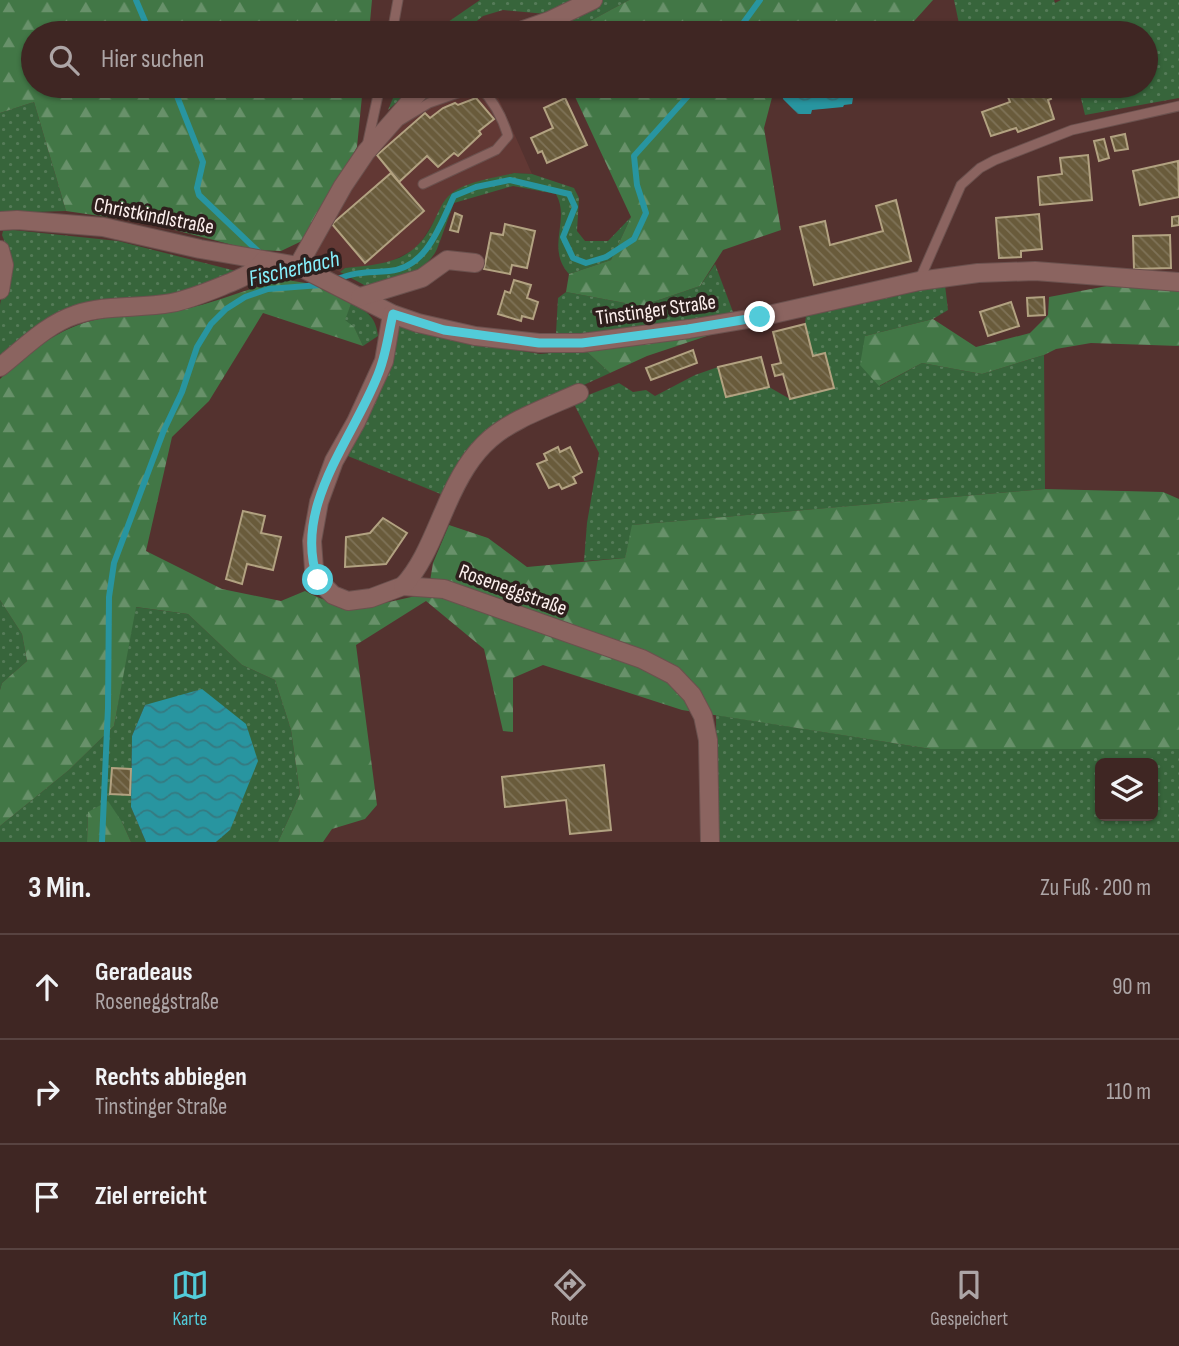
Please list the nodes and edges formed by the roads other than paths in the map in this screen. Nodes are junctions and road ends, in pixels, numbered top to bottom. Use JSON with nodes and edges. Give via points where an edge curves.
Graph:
{"nodes":[{"id":1,"x":398,"y":0,"type":"edge"},
{"id":2,"x":593,"y":0,"type":"edge"},
{"id":3,"x":394,"y":21,"type":"edge"},
{"id":4,"x":550,"y":21,"type":"edge"},
{"id":5,"x":377,"y":98,"type":"edge"},
{"id":6,"x":413,"y":98,"type":"edge"},
{"id":7,"x":443,"y":98,"type":"edge"},
{"id":8,"x":490,"y":98,"type":"edge"},
{"id":9,"x":1179,"y":106,"type":"edge"},
{"id":10,"x":385,"y":130,"type":"junction"},
{"id":11,"x":366,"y":152,"type":"junction"},
{"id":12,"x":423,"y":184,"type":"dead end"},
{"id":13,"x":0,"y":221,"type":"edge"},
{"id":14,"x":0,"y":250,"type":"edge"},
{"id":15,"x":263,"y":261,"type":"junction"},
{"id":16,"x":475,"y":263,"type":"dead end"},
{"id":17,"x":307,"y":270,"type":"junction"},
{"id":18,"x":919,"y":281,"type":"junction"},
{"id":19,"x":1179,"y":282,"type":"edge"},
{"id":20,"x":0,"y":290,"type":"edge"},
{"id":21,"x":355,"y":295,"type":"junction"},
{"id":22,"x":393,"y":314,"type":"junction"},
{"id":23,"x":0,"y":367,"type":"edge"},
{"id":24,"x":579,"y":393,"type":"dead end"},
{"id":25,"x":403,"y":586,"type":"junction"},
{"id":26,"x":710,"y":842,"type":"edge"}],
"edges":[{"from":1,"to":3,"type":"lane"},
{"from":2,"to":4,"type":"street"},
{"from":5,"to":11,"type":"lane"},
{"from":6,"to":10,"type":"street"},
{"from":7,"to":10,"type":"lane"},
{"from":8,"to":12,"type":"lane","via":[[508,136],[496,150]]},
{"from":9,"to":18,"type":"lane","via":[[1072,130],[980,168],[961,185]]},
{"from":10,"to":11,"type":"street"},
{"from":11,"to":17,"type":"street","via":[[343,186]]},
{"from":13,"to":15,"type":"street","name":"Christkindlstraße","via":[[103,227]]},
{"from":14,"to":20,"type":"street","via":[[4,265]]},
{"from":15,"to":17,"type":"street","name":"Christkindlstraße"},
{"from":15,"to":23,"type":"street","via":[[242,277],[194,297],[73,315],[51,326]]},
{"from":16,"to":21,"type":"street","via":[[447,260],[422,278]]},
{"from":17,"to":21,"type":"street","name":"Tinstinger Straße"},
{"from":18,"to":19,"type":"street","name":"Tinstinger Straße","via":[[1035,271]]},
{"from":18,"to":22,"type":"street","name":"Tinstinger Straße","via":[[760,317],[582,343],[475,336]]},
{"from":21,"to":22,"type":"street","name":"Tinstinger Straße"},
{"from":22,"to":25,"type":"street","name":"Roseneggstraße","via":[[384,361],[325,484],[314,524],[312,557],[318,580],[333,595],[348,601]]},
{"from":24,"to":25,"type":"street","via":[[518,419],[484,443],[460,476],[416,570]]},
{"from":25,"to":26,"type":"street","name":"Roseneggstraße","via":[[444,589],[642,659],[673,675],[692,695],[703,716],[708,740]]}]}
